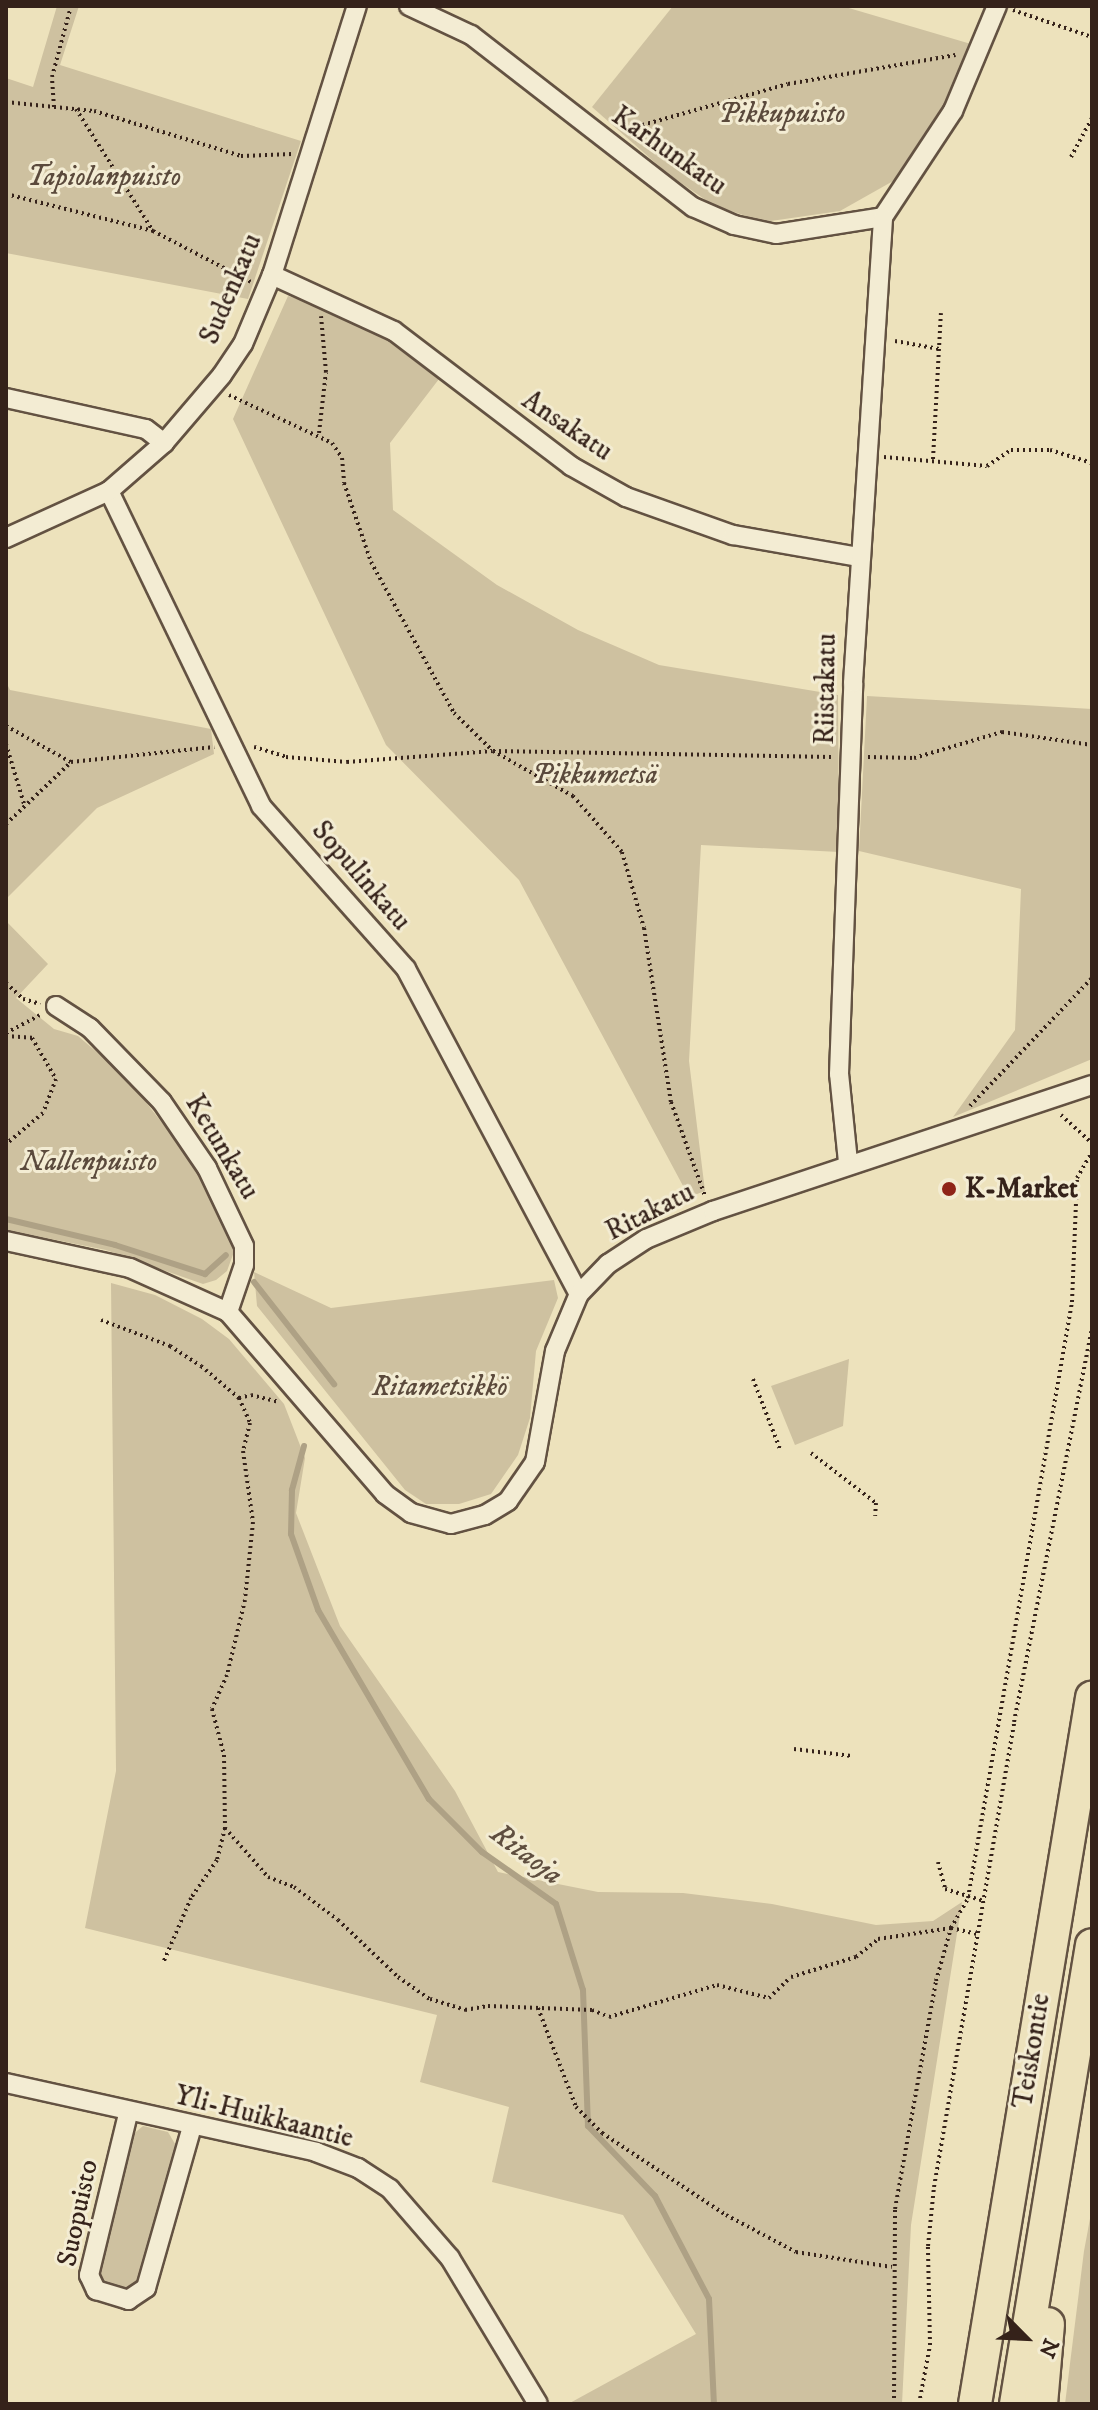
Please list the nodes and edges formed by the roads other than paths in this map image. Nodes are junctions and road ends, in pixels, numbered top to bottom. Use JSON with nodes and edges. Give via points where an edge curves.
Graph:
{"nodes":[{"id":1,"x":357,"y":6,"type":"edge"},
{"id":2,"x":409,"y":6,"type":"edge"},
{"id":3,"x":1000,"y":6,"type":"edge"},
{"id":4,"x":883,"y":217,"type":"junction"},
{"id":5,"x":269,"y":283,"type":"junction"},
{"id":6,"x":6,"y":398,"type":"edge"},
{"id":7,"x":164,"y":443,"type":"junction"},
{"id":8,"x":109,"y":491,"type":"junction"},
{"id":9,"x":6,"y":538,"type":"edge"},
{"id":10,"x":859,"y":557,"type":"junction"},
{"id":11,"x":56,"y":1006,"type":"road end"},
{"id":12,"x":1092,"y":1085,"type":"edge"},
{"id":13,"x":848,"y":1162,"type":"junction"},
{"id":14,"x":6,"y":1241,"type":"edge"},
{"id":15,"x":579,"y":1294,"type":"junction"},
{"id":16,"x":228,"y":1312,"type":"junction"},
{"id":17,"x":1092,"y":1698,"type":"edge"},
{"id":18,"x":1092,"y":1945,"type":"edge"},
{"id":19,"x":6,"y":2083,"type":"edge"},
{"id":20,"x":128,"y":2114,"type":"junction"},
{"id":21,"x":192,"y":2127,"type":"junction"},
{"id":22,"x":1038,"y":2275,"type":"junction"},
{"id":23,"x":538,"y":2404,"type":"edge"},
{"id":24,"x":975,"y":2404,"type":"edge"},
{"id":25,"x":1016,"y":2404,"type":"edge"},
{"id":26,"x":1041,"y":2404,"type":"edge"}],
"edges":[{"from":1,"to":5,"type":"street","name":"Sudenkatu"},
{"from":2,"to":4,"type":"street","name":"Karhunkatu","via":[[471,35],[693,207],[776,234]]},
{"from":3,"to":4,"type":"street","via":[[938,137]]},
{"from":4,"to":10,"type":"street","name":"Riistakatu"},
{"from":5,"to":7,"type":"street","name":"Sudenkatu","via":[[222,375]]},
{"from":5,"to":10,"type":"street","name":"Ansakatu","via":[[319,294],[394,331],[553,452],[626,497],[733,535]]},
{"from":6,"to":7,"type":"street","via":[[146,429]]},
{"from":7,"to":8,"type":"street","name":"Sudenkatu"},
{"from":8,"to":9,"type":"street","name":"Sudenkatu"},
{"from":8,"to":15,"type":"street","name":"Sopulinkatu","via":[[261,806],[406,969]]},
{"from":10,"to":13,"type":"street","name":"Riistakatu","via":[[839,1074]]},
{"from":11,"to":16,"type":"street","name":"Ketunkatu","via":[[90,1028],[162,1102],[207,1168],[244,1246],[244,1265]]},
{"from":12,"to":13,"type":"street","name":"Ritakatu"},
{"from":13,"to":15,"type":"street","name":"Ritakatu","via":[[646,1239],[608,1264]]},
{"from":14,"to":16,"type":"street","name":"Ritakatu","via":[[130,1268]]},
{"from":15,"to":16,"type":"street","name":"Ritakatu","via":[[555,1351],[535,1462],[508,1501],[485,1515],[451,1524],[397,1506]]},
{"from":17,"to":24,"type":"highway","name":"Teiskontie"},
{"from":18,"to":22,"type":"highway","name":"Teiskontie"},
{"from":19,"to":20,"type":"street","name":"Yli-Huikkaantie"},
{"from":20,"to":21,"type":"street","name":"Yli-Huikkaantie"},
{"from":20,"to":21,"type":"street","name":"Suopuisto","via":[[89,2275],[96,2290],[128,2300],[146,2288]]},
{"from":21,"to":23,"type":"street","name":"Yli-Huikkaantie","via":[[316,2152],[358,2168],[390,2189],[450,2258]]},
{"from":22,"to":25,"type":"highway","name":"Teiskontie"},
{"from":22,"to":26,"type":"highway","via":[[1049,2308]]}]}
